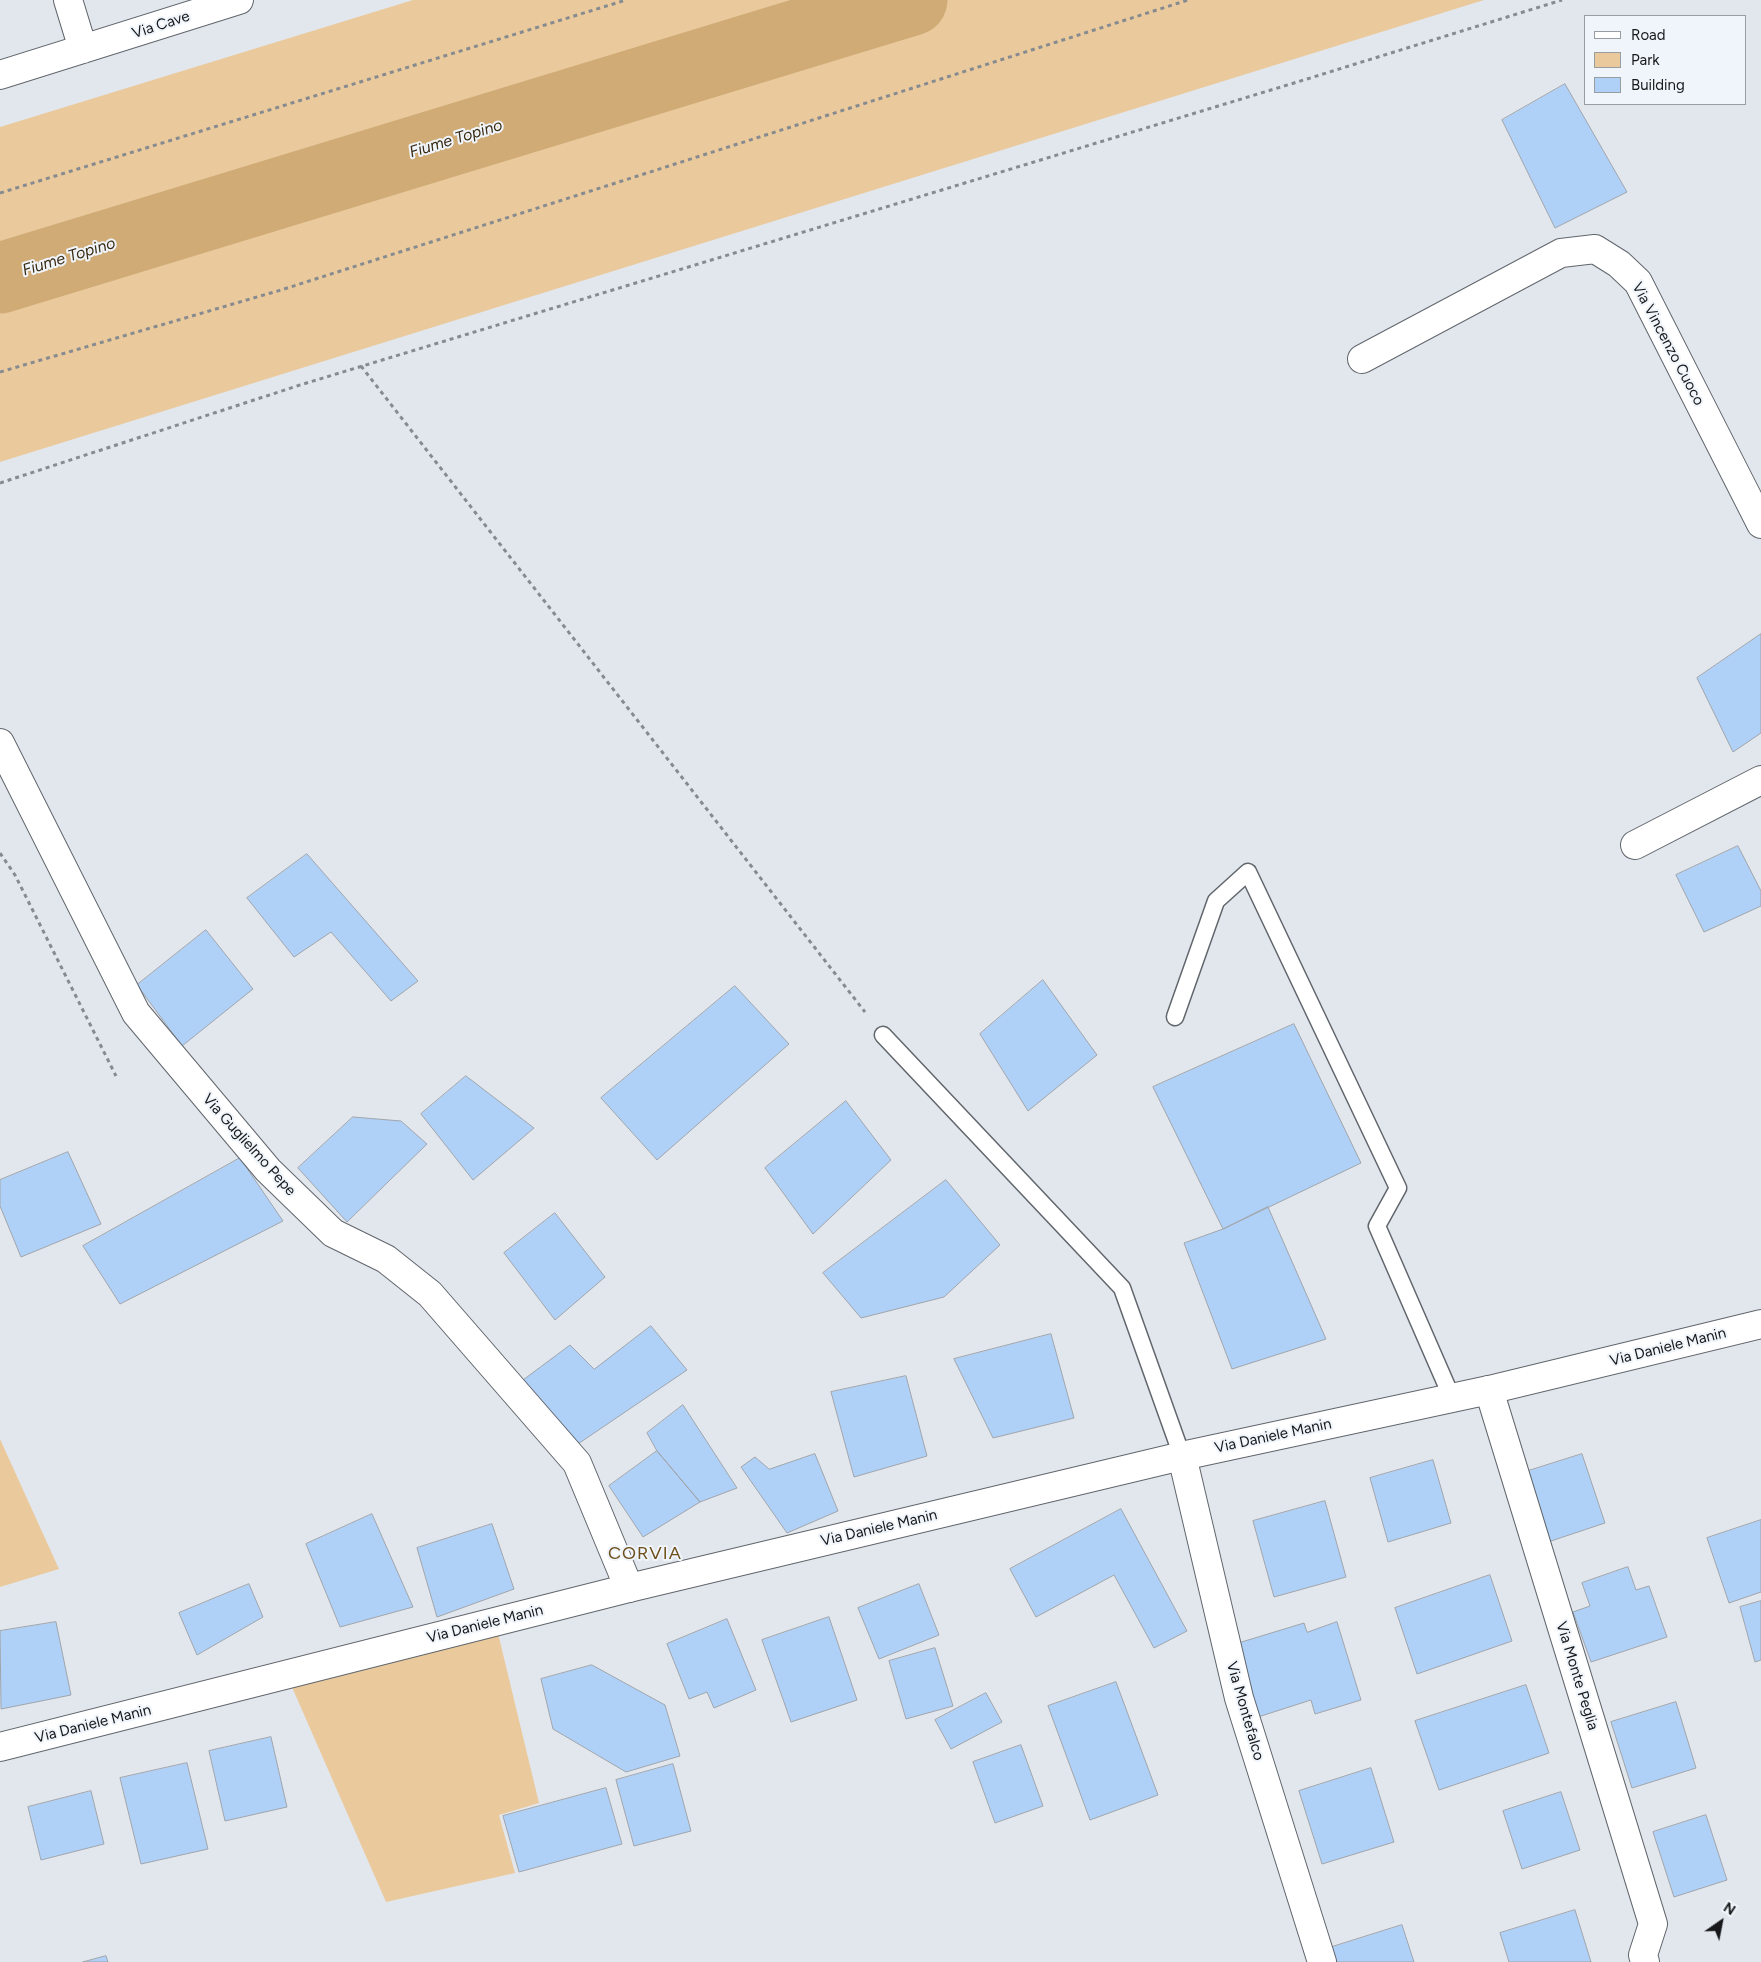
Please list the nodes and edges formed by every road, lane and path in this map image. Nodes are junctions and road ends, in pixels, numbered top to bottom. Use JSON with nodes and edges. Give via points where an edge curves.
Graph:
{"nodes":[{"id":1,"x":68,"y":0,"type":"edge"},
{"id":2,"x":239,"y":0,"type":"edge"},
{"id":3,"x":626,"y":0,"type":"edge"},
{"id":4,"x":1188,"y":0,"type":"edge"},
{"id":5,"x":1562,"y":0,"type":"edge"},
{"id":6,"x":83,"y":49,"type":"junction"},
{"id":7,"x":0,"y":75,"type":"edge"},
{"id":8,"x":0,"y":193,"type":"edge"},
{"id":9,"x":1362,"y":359,"type":"dead end"},
{"id":10,"x":361,"y":366,"type":"junction"},
{"id":11,"x":0,"y":372,"type":"edge"},
{"id":12,"x":0,"y":483,"type":"edge"},
{"id":13,"x":1761,"y":524,"type":"edge"},
{"id":14,"x":0,"y":743,"type":"edge"},
{"id":15,"x":1761,"y":780,"type":"edge"},
{"id":16,"x":1635,"y":845,"type":"dead end"},
{"id":17,"x":0,"y":853,"type":"edge"},
{"id":18,"x":1174,"y":1017,"type":"dead end"},
{"id":19,"x":883,"y":1035,"type":"joint"},
{"id":20,"x":116,"y":1076,"type":"dead end"},
{"id":21,"x":1761,"y":1324,"type":"edge"},
{"id":22,"x":1489,"y":1390,"type":"junction"},
{"id":23,"x":1452,"y":1398,"type":"junction"},
{"id":24,"x":1182,"y":1456,"type":"junction"},
{"id":25,"x":629,"y":1588,"type":"junction"},
{"id":26,"x":0,"y":1747,"type":"edge"},
{"id":27,"x":1322,"y":1962,"type":"edge"},
{"id":28,"x":1645,"y":1962,"type":"edge"}],
"edges":[{"from":1,"to":6,"type":"street"},
{"from":2,"to":6,"type":"street","name":"Via Cave"},
{"from":3,"to":8,"type":"path"},
{"from":4,"to":11,"type":"path","via":[[281,290]]},
{"from":5,"to":10,"type":"path"},
{"from":6,"to":7,"type":"street","name":"Via Cave"},
{"from":9,"to":13,"type":"street","name":"Via Vincenzo Cuoco","via":[[1562,253],[1595,249],[1619,264],[1638,282]]},
{"from":10,"to":12,"type":"path"},
{"from":10,"to":19,"type":"path"},
{"from":14,"to":25,"type":"street","name":"Via Guglielmo Pepe","via":[[136,1013],[268,1170],[333,1233],[386,1259],[430,1294],[577,1463]]},
{"from":15,"to":16,"type":"street"},
{"from":17,"to":20,"type":"path","via":[[15,875]]},
{"from":18,"to":23,"type":"lane","via":[[1216,901],[1248,872],[1398,1188],[1377,1226]]},
{"from":19,"to":24,"type":"lane","via":[[1122,1288]]},
{"from":21,"to":22,"type":"street","name":"Via Daniele Manin"},
{"from":22,"to":23,"type":"street","name":"Via Daniele Manin"},
{"from":22,"to":28,"type":"street","name":"Via Monte Peglia","via":[[1653,1924],[1643,1955]]},
{"from":23,"to":24,"type":"street","name":"Via Daniele Manin"},
{"from":24,"to":25,"type":"street","name":"Via Daniele Manin"},
{"from":24,"to":27,"type":"street","name":"Via Montefalco","via":[[1239,1698]]},
{"from":25,"to":26,"type":"street","name":"Via Daniele Manin"}]}
